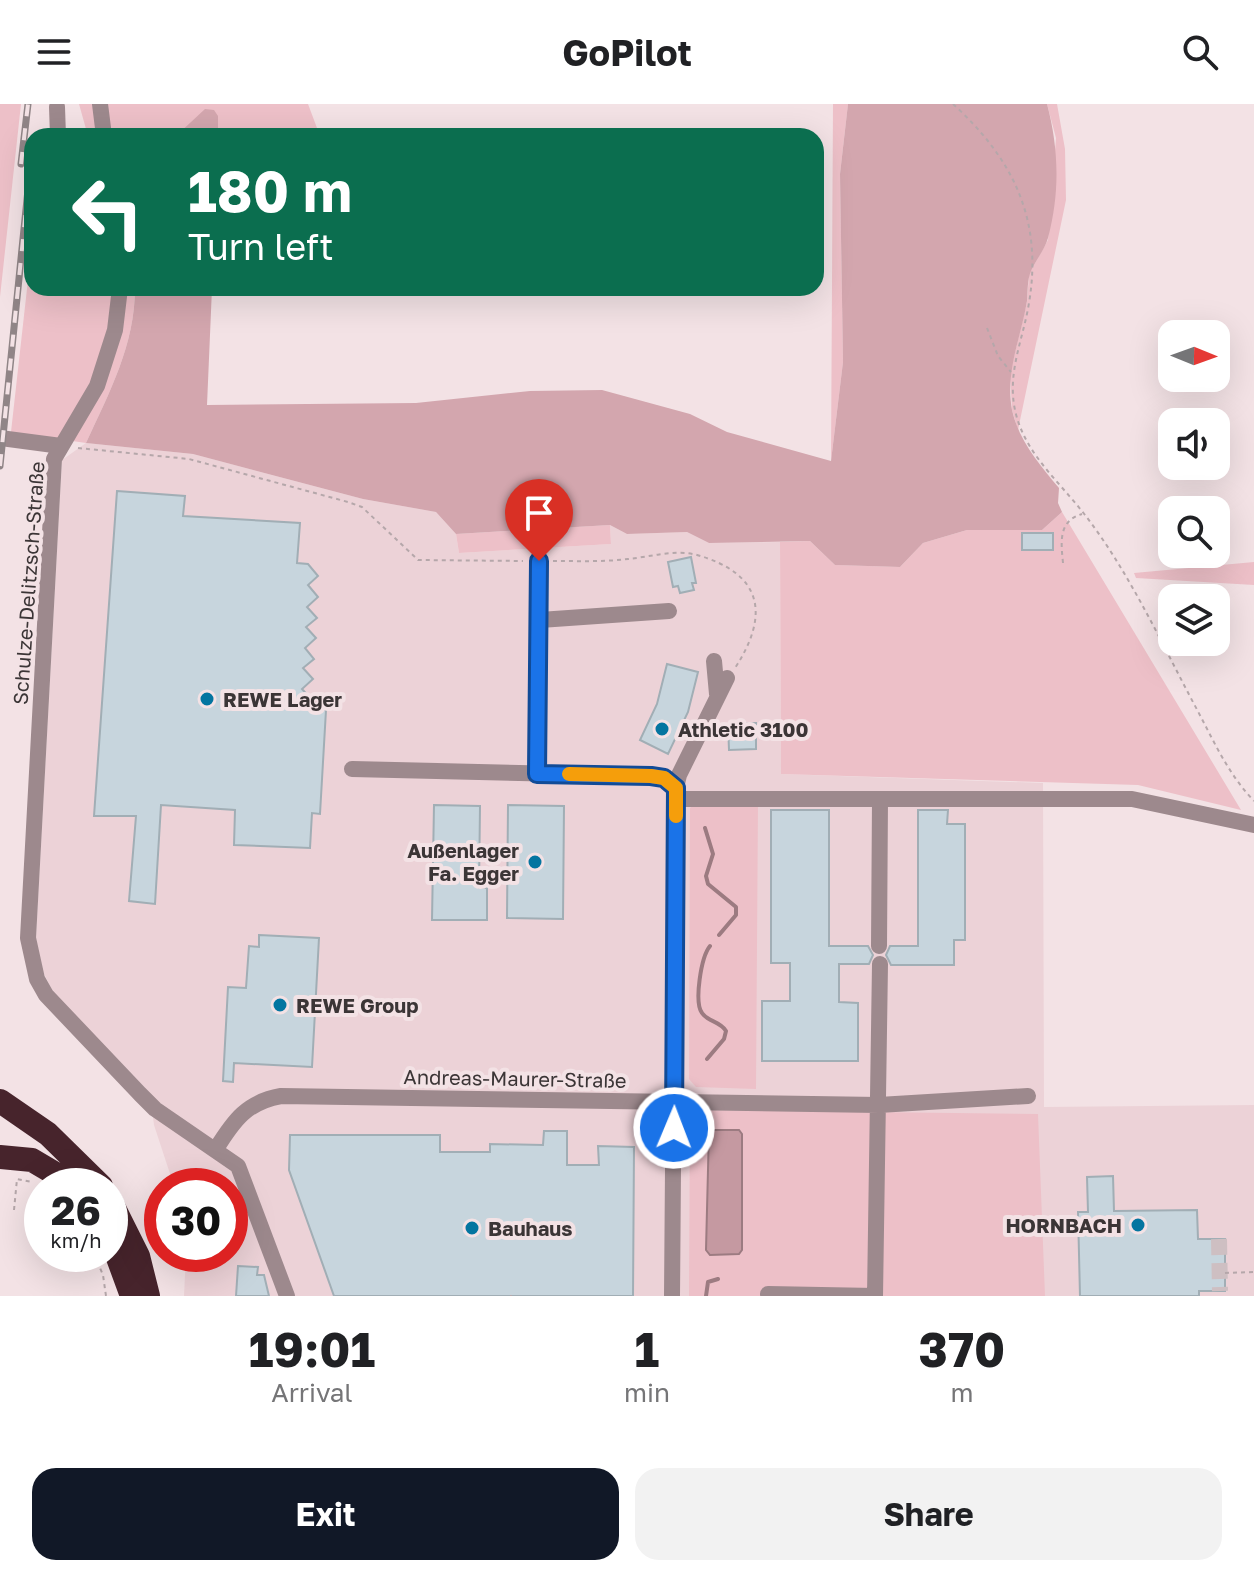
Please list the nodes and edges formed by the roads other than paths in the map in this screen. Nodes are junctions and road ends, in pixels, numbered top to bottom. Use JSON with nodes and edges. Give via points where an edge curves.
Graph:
{"nodes":[{"id":1,"x":100,"y":104,"type":"edge"},
{"id":2,"x":57,"y":107,"type":"dead end"},
{"id":3,"x":58,"y":128,"type":"edge"},
{"id":4,"x":103,"y":128,"type":"edge"},
{"id":5,"x":119,"y":296,"type":"edge"},
{"id":6,"x":0,"y":438,"type":"edge"},
{"id":7,"x":61,"y":446,"type":"junction"},
{"id":8,"x":539,"y":561,"type":"road end"},
{"id":9,"x":669,"y":611,"type":"dead end"},
{"id":10,"x":540,"y":620,"type":"junction"},
{"id":11,"x":714,"y":661,"type":"dead end"},
{"id":12,"x":727,"y":678,"type":"road end"},
{"id":13,"x":717,"y":694,"type":"junction"},
{"id":14,"x":352,"y":769,"type":"dead end"},
{"id":15,"x":537,"y":774,"type":"junction"},
{"id":16,"x":676,"y":794,"type":"junction"},
{"id":17,"x":880,"y":799,"type":"junction"},
{"id":18,"x":1254,"y":825,"type":"edge"},
{"id":19,"x":879,"y":946,"type":"dead end"},
{"id":20,"x":880,"y":964,"type":"dead end"},
{"id":21,"x":1028,"y":1096,"type":"dead end"},
{"id":22,"x":674,"y":1100,"type":"junction"},
{"id":23,"x":0,"y":1101,"type":"edge"},
{"id":24,"x":879,"y":1105,"type":"junction"},
{"id":25,"x":216,"y":1149,"type":"junction"},
{"id":26,"x":0,"y":1157,"type":"edge"},
{"id":27,"x":46,"y":1168,"type":"edge"},
{"id":28,"x":86,"y":1168,"type":"edge"},
{"id":29,"x":128,"y":1236,"type":"edge"},
{"id":30,"x":123,"y":1272,"type":"edge"},
{"id":31,"x":768,"y":1294,"type":"dead end"},
{"id":32,"x":132,"y":1296,"type":"edge"},
{"id":33,"x":148,"y":1296,"type":"edge"},
{"id":34,"x":287,"y":1296,"type":"edge"},
{"id":35,"x":672,"y":1296,"type":"edge"},
{"id":36,"x":875,"y":1296,"type":"edge"}],
"edges":[{"from":1,"to":4,"type":"street"},
{"from":2,"to":3,"type":"street"},
{"from":5,"to":7,"type":"street","name":"Schulze-Delitzsch-Straße","via":[[115,330],[97,386]]},
{"from":6,"to":7,"type":"street"},
{"from":7,"to":25,"type":"street","name":"Schulze-Delitzsch-Straße","via":[[51,485],[31,960],[46,995],[140,1094]]},
{"from":8,"to":10,"type":"street"},
{"from":9,"to":10,"type":"street"},
{"from":10,"to":15,"type":"street"},
{"from":11,"to":13,"type":"street"},
{"from":12,"to":13,"type":"street"},
{"from":13,"to":16,"type":"street","via":[[679,775]]},
{"from":14,"to":15,"type":"street"},
{"from":15,"to":16,"type":"street","via":[[651,776],[664,778]]},
{"from":16,"to":17,"type":"street"},
{"from":16,"to":22,"type":"street"},
{"from":17,"to":18,"type":"street","via":[[1132,799]]},
{"from":17,"to":19,"type":"street"},
{"from":20,"to":24,"type":"street"},
{"from":21,"to":24,"type":"street","name":"Andreas-Maurer-Straße"},
{"from":22,"to":24,"type":"street","name":"Andreas-Maurer-Straße"},
{"from":22,"to":25,"type":"street","name":"Andreas-Maurer-Straße","via":[[281,1096],[251,1105],[235,1118]]},
{"from":22,"to":35,"type":"street"},
{"from":23,"to":28,"type":"highway"},
{"from":24,"to":36,"type":"street"},
{"from":25,"to":34,"type":"street","name":"Schulze-Delitzsch-Straße","via":[[243,1175]]},
{"from":26,"to":27,"type":"highway","via":[[32,1160]]},
{"from":29,"to":33,"type":"highway"},
{"from":30,"to":32,"type":"highway"},
{"from":31,"to":36,"type":"street"}]}
